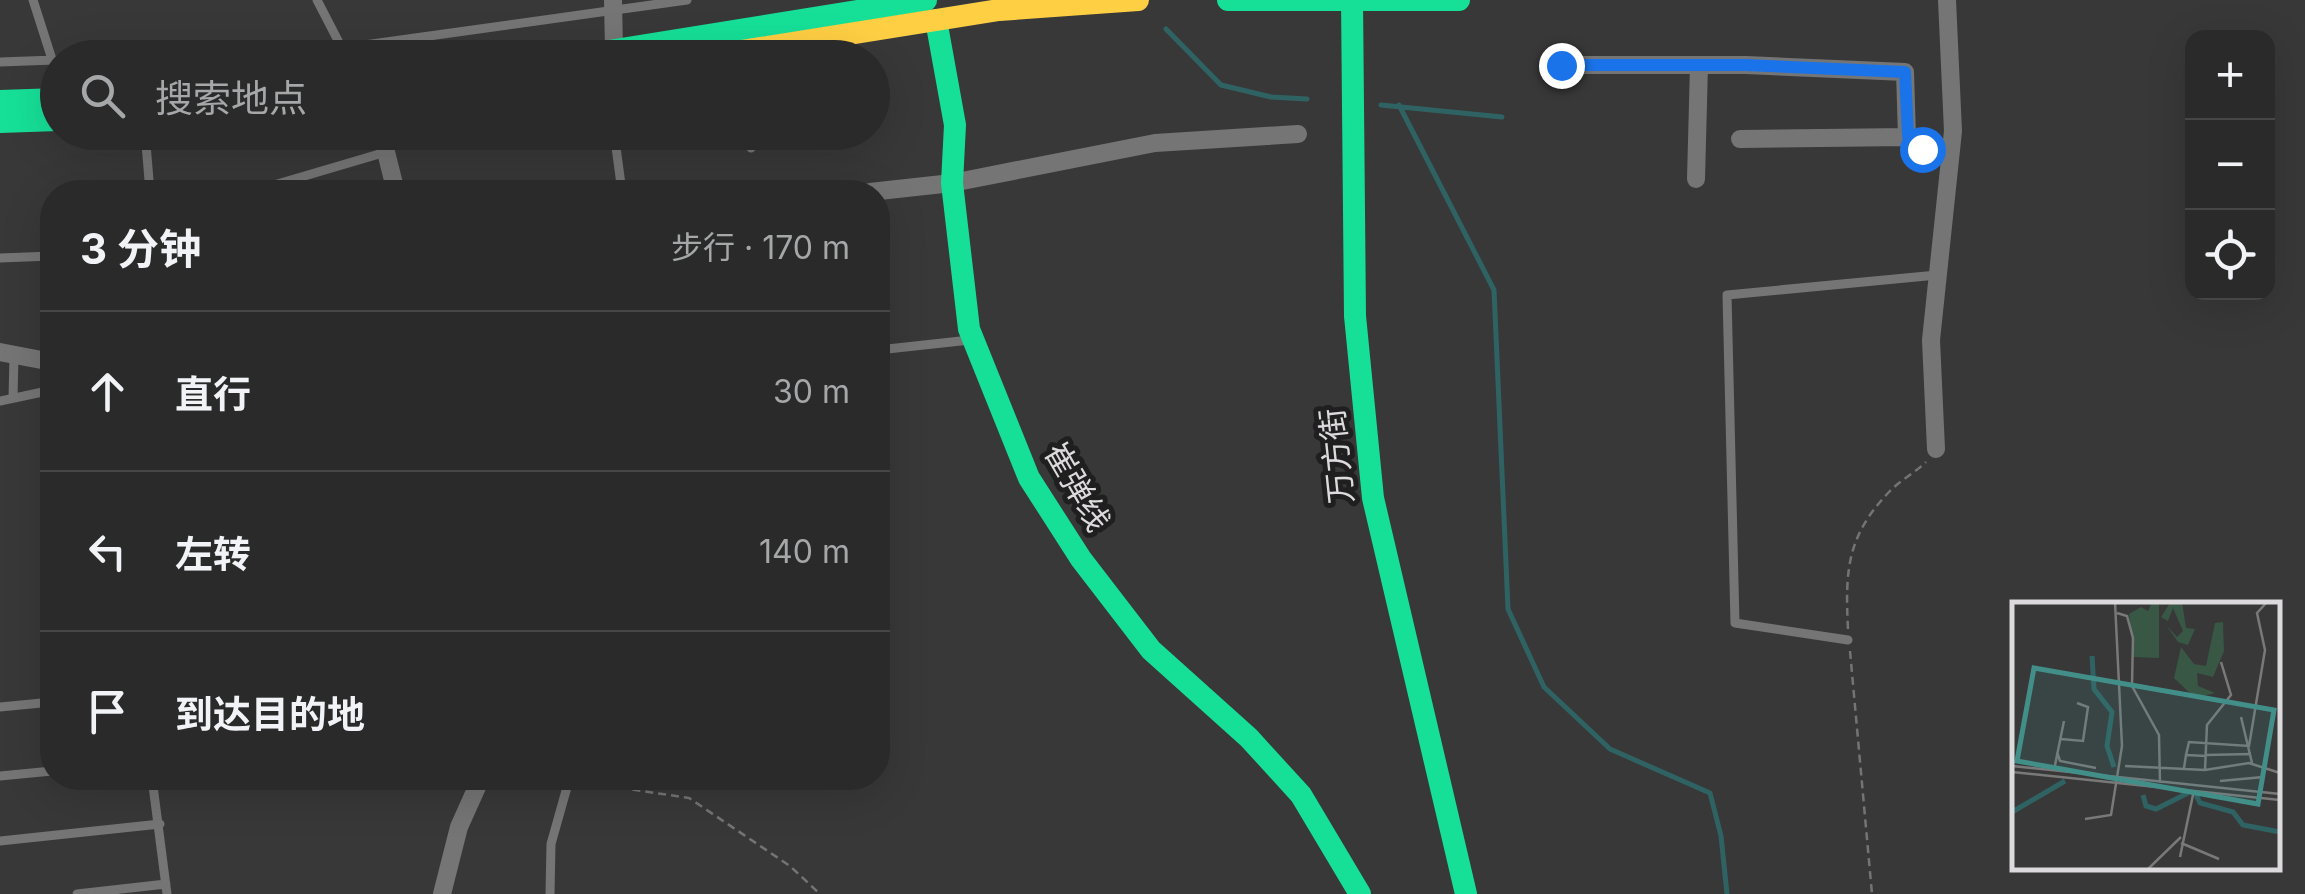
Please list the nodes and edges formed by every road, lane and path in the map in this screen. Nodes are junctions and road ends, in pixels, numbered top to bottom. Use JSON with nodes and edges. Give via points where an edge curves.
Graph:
{"nodes":[{"id":1,"x":33,"y":0,"type":"edge"},
{"id":2,"x":317,"y":0,"type":"edge"},
{"id":3,"x":687,"y":0,"type":"edge"},
{"id":4,"x":1138,"y":0,"type":"edge"},
{"id":5,"x":1228,"y":0,"type":"edge"},
{"id":6,"x":1459,"y":0,"type":"edge"},
{"id":7,"x":1947,"y":0,"type":"edge"},
{"id":8,"x":1352,"y":1,"type":"edge"},
{"id":9,"x":613,"y":6,"type":"edge"},
{"id":10,"x":931,"y":10,"type":"edge"},
{"id":11,"x":47,"y":40,"type":"edge"},
{"id":12,"x":338,"y":40,"type":"edge"},
{"id":13,"x":419,"y":40,"type":"edge"},
{"id":14,"x":614,"y":40,"type":"edge"},
{"id":15,"x":693,"y":40,"type":"edge"},
{"id":16,"x":799,"y":40,"type":"edge"},
{"id":17,"x":40,"y":61,"type":"edge"},
{"id":18,"x":0,"y":62,"type":"edge"},
{"id":19,"x":1561,"y":65,"type":"dead end"},
{"id":20,"x":1699,"y":65,"type":"junction"},
{"id":21,"x":40,"y":99,"type":"edge"},
{"id":22,"x":0,"y":100,"type":"edge"},
{"id":23,"x":40,"y":121,"type":"edge"},
{"id":24,"x":0,"y":122,"type":"edge"},
{"id":25,"x":1298,"y":134,"type":"dead end"},
{"id":26,"x":1908,"y":136,"type":"junction"},
{"id":27,"x":1740,"y":139,"type":"dead end"},
{"id":28,"x":1950,"y":147,"type":"junction"},
{"id":29,"x":146,"y":150,"type":"edge"},
{"id":30,"x":616,"y":150,"type":"edge"},
{"id":31,"x":386,"y":152,"type":"joint"},
{"id":32,"x":1696,"y":179,"type":"dead end"},
{"id":33,"x":149,"y":180,"type":"edge"},
{"id":34,"x":291,"y":180,"type":"edge"},
{"id":35,"x":393,"y":180,"type":"edge"},
{"id":36,"x":620,"y":180,"type":"edge"},
{"id":37,"x":952,"y":183,"type":"junction"},
{"id":38,"x":890,"y":190,"type":"edge"},
{"id":39,"x":40,"y":256,"type":"edge"},
{"id":40,"x":0,"y":258,"type":"edge"},
{"id":41,"x":1936,"y":274,"type":"junction"},
{"id":42,"x":973,"y":340,"type":"junction"},
{"id":43,"x":890,"y":349,"type":"edge"},
{"id":44,"x":7,"y":354,"type":"edge"},
{"id":45,"x":40,"y":360,"type":"edge"},
{"id":46,"x":40,"y":392,"type":"edge"},
{"id":47,"x":13,"y":398,"type":"junction"},
{"id":48,"x":0,"y":400,"type":"edge"},
{"id":49,"x":1936,"y":449,"type":"joint"},
{"id":50,"x":1848,"y":640,"type":"junction"},
{"id":51,"x":40,"y":703,"type":"edge"},
{"id":52,"x":0,"y":707,"type":"edge"},
{"id":53,"x":40,"y":772,"type":"edge"},
{"id":54,"x":0,"y":776,"type":"edge"},
{"id":55,"x":154,"y":790,"type":"edge"},
{"id":56,"x":476,"y":790,"type":"edge"},
{"id":57,"x":566,"y":790,"type":"edge"},
{"id":58,"x":636,"y":790,"type":"edge"},
{"id":59,"x":160,"y":824,"type":"junction"},
{"id":60,"x":0,"y":841,"type":"edge"},
{"id":61,"x":166,"y":889,"type":"edge"},
{"id":62,"x":76,"y":894,"type":"edge"},
{"id":63,"x":442,"y":894,"type":"edge"},
{"id":64,"x":550,"y":894,"type":"edge"},
{"id":65,"x":820,"y":894,"type":"edge"},
{"id":66,"x":1360,"y":894,"type":"edge"},
{"id":67,"x":1466,"y":894,"type":"edge"},
{"id":68,"x":1872,"y":894,"type":"edge"}],
"edges":[{"from":1,"to":11,"type":"lane"},
{"from":2,"to":12,"type":"lane"},
{"from":3,"to":9,"type":"lane"},
{"from":4,"to":10,"type":"street"},
{"from":5,"to":8,"type":"street"},
{"from":6,"to":8,"type":"street"},
{"from":7,"to":28,"type":"street"},
{"from":8,"to":67,"type":"street","name":"万方街","via":[[1355,316],[1373,498]]},
{"from":9,"to":13,"type":"lane"},
{"from":9,"to":14,"type":"street"},
{"from":10,"to":15,"type":"street"},
{"from":10,"to":16,"type":"street"},
{"from":10,"to":37,"type":"street","name":"崔弹线","via":[[955,125]]},
{"from":17,"to":18,"type":"lane"},
{"from":19,"to":20,"type":"street"},
{"from":20,"to":26,"type":"street","via":[[1905,72]]},
{"from":20,"to":32,"type":"street"},
{"from":21,"to":22,"type":"street"},
{"from":23,"to":24,"type":"street"},
{"from":25,"to":37,"type":"street","via":[[1155,144]]},
{"from":26,"to":27,"type":"street"},
{"from":26,"to":28,"type":"street","via":[[1922,149]]},
{"from":28,"to":41,"type":"street"},
{"from":29,"to":33,"type":"lane"},
{"from":30,"to":36,"type":"lane"},
{"from":31,"to":34,"type":"lane"},
{"from":31,"to":35,"type":"street"},
{"from":37,"to":38,"type":"street"},
{"from":37,"to":42,"type":"street","name":"崔弹线"},
{"from":39,"to":40,"type":"lane"},
{"from":41,"to":49,"type":"street"},
{"from":41,"to":50,"type":"lane","via":[[1727,294],[1735,623]]},
{"from":42,"to":43,"type":"lane"},
{"from":42,"to":66,"type":"street","name":"崔弹线","via":[[1028,478],[1081,559],[1150,650],[1249,738],[1301,795]]},
{"from":44,"to":45,"type":"street"},
{"from":44,"to":47,"type":"lane"},
{"from":46,"to":47,"type":"lane"},
{"from":47,"to":48,"type":"lane"},
{"from":49,"to":50,"type":"path","via":[[1858,530],[1846,574]]},
{"from":50,"to":68,"type":"path"},
{"from":51,"to":52,"type":"lane"},
{"from":53,"to":54,"type":"lane"},
{"from":55,"to":59,"type":"lane"},
{"from":56,"to":63,"type":"street"},
{"from":57,"to":64,"type":"lane","via":[[551,844]]},
{"from":58,"to":65,"type":"path","via":[[689,798]]},
{"from":59,"to":60,"type":"lane"},
{"from":59,"to":61,"type":"lane"},
{"from":61,"to":62,"type":"lane"}]}
